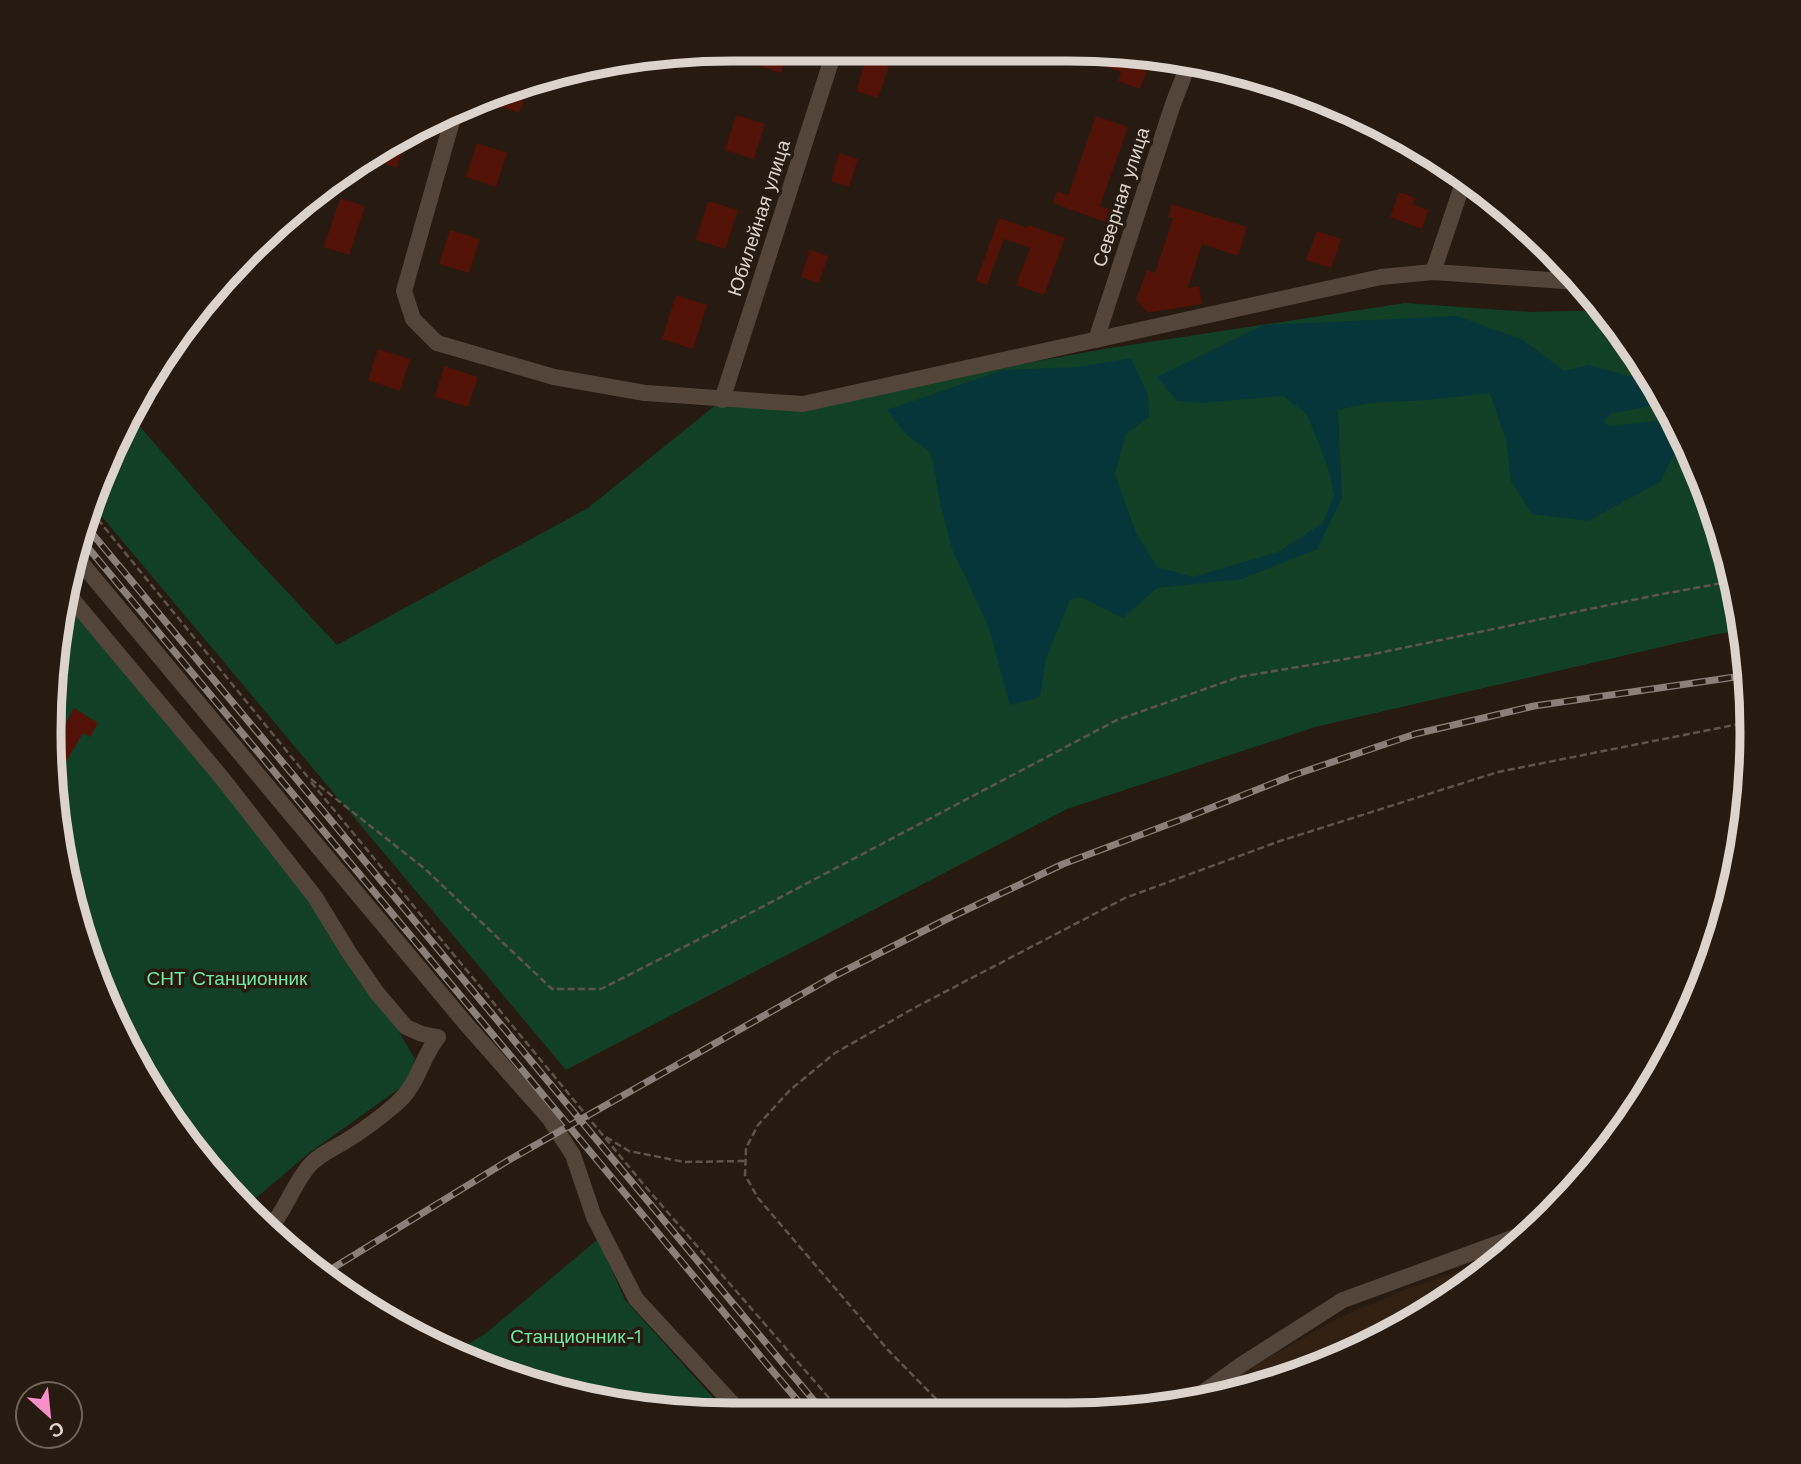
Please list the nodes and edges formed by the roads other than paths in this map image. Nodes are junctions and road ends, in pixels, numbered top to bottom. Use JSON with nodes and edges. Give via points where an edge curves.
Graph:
{"nodes":[{"id":1,"x":831,"y":61,"type":"edge"},
{"id":2,"x":1186,"y":72,"type":"edge"},
{"id":3,"x":452,"y":123,"type":"edge"},
{"id":4,"x":1461,"y":188,"type":"edge"},
{"id":5,"x":1433,"y":272,"type":"junction"},
{"id":6,"x":1565,"y":281,"type":"edge"},
{"id":7,"x":1096,"y":340,"type":"junction"},
{"id":8,"x":722,"y":400,"type":"junction"},
{"id":9,"x":82,"y":565,"type":"edge"},
{"id":10,"x":74,"y":601,"type":"edge"},
{"id":11,"x":466,"y":1024,"type":"junction"},
{"id":12,"x":438,"y":1037,"type":"junction"},
{"id":13,"x":275,"y":1222,"type":"edge"},
{"id":14,"x":1505,"y":1241,"type":"edge"},
{"id":15,"x":1209,"y":1388,"type":"edge"},
{"id":16,"x":733,"y":1403,"type":"edge"}],
"edges":[{"from":1,"to":8,"type":"street","name":"Юбилейная улица"},
{"from":2,"to":7,"type":"street","name":"Северная улица"},
{"from":3,"to":8,"type":"street","via":[[404,291],[413,319],[437,343],[554,377],[645,393]]},
{"from":4,"to":5,"type":"street"},
{"from":5,"to":6,"type":"street"},
{"from":5,"to":7,"type":"street","via":[[1381,277]]},
{"from":7,"to":8,"type":"street","via":[[803,404]]},
{"from":9,"to":11,"type":"street"},
{"from":10,"to":12,"type":"street","via":[[307,886],[377,993],[406,1027]]},
{"from":11,"to":12,"type":"street"},
{"from":11,"to":16,"type":"street","via":[[549,1118],[573,1155],[594,1217],[636,1299]]},
{"from":12,"to":13,"type":"street","via":[[413,1086],[397,1103],[310,1164]]},
{"from":14,"to":15,"type":"street","via":[[1343,1300]]}]}
